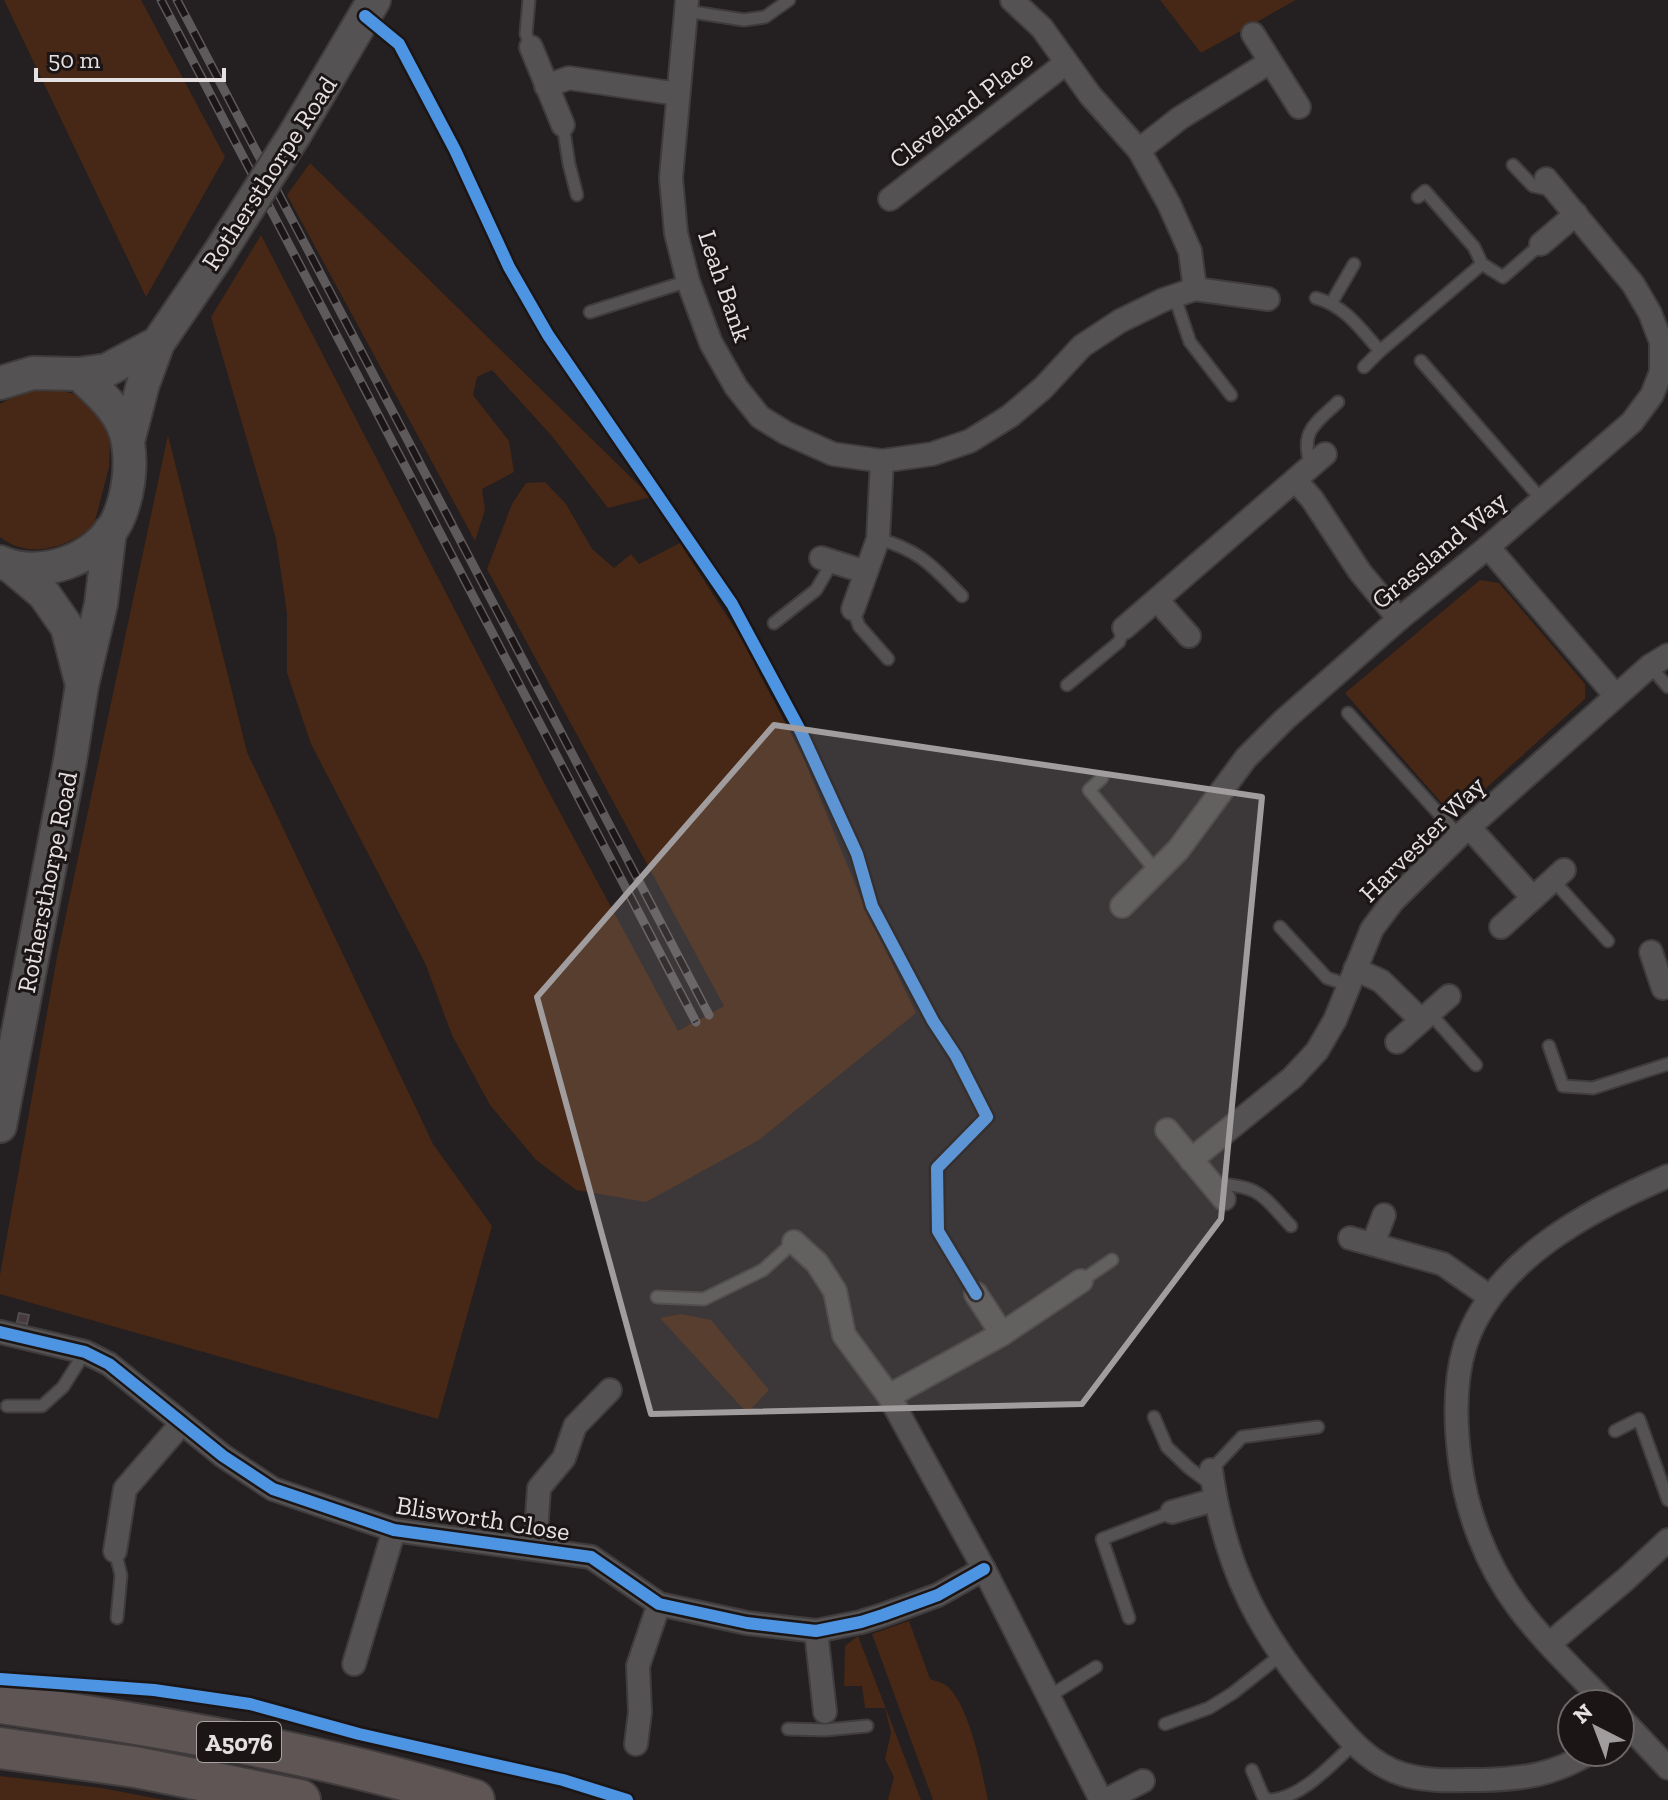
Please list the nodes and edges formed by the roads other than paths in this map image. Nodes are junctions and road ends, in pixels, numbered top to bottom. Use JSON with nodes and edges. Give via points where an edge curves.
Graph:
{"nodes":[{"id":1,"x":374,"y":0,"type":"edge"},
{"id":2,"x":529,"y":0,"type":"edge"},
{"id":3,"x":789,"y":0,"type":"edge"},
{"id":4,"x":1012,"y":0,"type":"edge"},
{"id":5,"x":687,"y":5,"type":"edge"},
{"id":6,"x":1253,"y":34,"type":"dead end"},
{"id":7,"x":531,"y":47,"type":"joint"},
{"id":8,"x":1270,"y":62,"type":"junction"},
{"id":9,"x":1066,"y":63,"type":"junction"},
{"id":10,"x":546,"y":86,"type":"junction"},
{"id":11,"x":678,"y":94,"type":"junction"},
{"id":12,"x":1299,"y":107,"type":"dead end"},
{"id":13,"x":563,"y":125,"type":"joint"},
{"id":14,"x":1139,"y":150,"type":"junction"},
{"id":15,"x":1513,"y":165,"type":"dead end"},
{"id":16,"x":1550,"y":185,"type":"joint"},
{"id":17,"x":577,"y":195,"type":"dead end"},
{"id":18,"x":1418,"y":197,"type":"dead end"},
{"id":19,"x":890,"y":199,"type":"dead end"},
{"id":20,"x":1576,"y":214,"type":"junction"},
{"id":21,"x":1541,"y":244,"type":"joint"},
{"id":22,"x":1354,"y":264,"type":"dead end"},
{"id":23,"x":1482,"y":264,"type":"junction"},
{"id":24,"x":688,"y":281,"type":"junction"},
{"id":25,"x":1185,"y":292,"type":"junction"},
{"id":26,"x":1316,"y":298,"type":"dead end"},
{"id":27,"x":1268,"y":299,"type":"dead end"},
{"id":28,"x":1332,"y":302,"type":"junction"},
{"id":29,"x":590,"y":312,"type":"dead end"},
{"id":30,"x":158,"y":343,"type":"junction"},
{"id":31,"x":1380,"y":351,"type":"junction"},
{"id":32,"x":1421,"y":361,"type":"dead end"},
{"id":33,"x":1364,"y":367,"type":"dead end"},
{"id":34,"x":6,"y":374,"type":"edge"},
{"id":35,"x":79,"y":374,"type":"junction"},
{"id":36,"x":1231,"y":395,"type":"dead end"},
{"id":37,"x":1338,"y":402,"type":"dead end"},
{"id":38,"x":128,"y":441,"type":"junction"},
{"id":39,"x":882,"y":461,"type":"junction"},
{"id":40,"x":1311,"y":468,"type":"junction"},
{"id":41,"x":1542,"y":500,"type":"junction"},
{"id":42,"x":110,"y":531,"type":"junction"},
{"id":43,"x":878,"y":539,"type":"junction"},
{"id":44,"x":1488,"y":547,"type":"junction"},
{"id":45,"x":827,"y":560,"type":"joint"},
{"id":46,"x":6,"y":565,"type":"edge"},
{"id":47,"x":866,"y":572,"type":"junction"},
{"id":48,"x":962,"y":596,"type":"dead end"},
{"id":49,"x":1157,"y":600,"type":"junction"},
{"id":50,"x":853,"y":609,"type":"joint"},
{"id":51,"x":1399,"y":619,"type":"junction"},
{"id":52,"x":774,"y":623,"type":"dead end"},
{"id":53,"x":1124,"y":628,"type":"joint"},
{"id":54,"x":1189,"y":636,"type":"dead end"},
{"id":55,"x":888,"y":659,"type":"dead end"},
{"id":56,"x":1659,"y":661,"type":"edge"},
{"id":57,"x":82,"y":685,"type":"junction"},
{"id":58,"x":1067,"y":685,"type":"dead end"},
{"id":59,"x":1668,"y":687,"type":"edge"},
{"id":60,"x":1616,"y":696,"type":"junction"},
{"id":61,"x":1348,"y":713,"type":"dead end"},
{"id":62,"x":1102,"y":778,"type":"dead end"},
{"id":63,"x":1464,"y":832,"type":"junction"},
{"id":64,"x":1157,"y":872,"type":"junction"},
{"id":65,"x":1558,"y":875,"type":"joint"},
{"id":66,"x":1533,"y":898,"type":"junction"},
{"id":67,"x":1122,"y":906,"type":"dead end"},
{"id":68,"x":1280,"y":927,"type":"dead end"},
{"id":69,"x":1501,"y":927,"type":"dead end"},
{"id":70,"x":1608,"y":941,"type":"dead end"},
{"id":71,"x":1651,"y":952,"type":"dead end"},
{"id":72,"x":1352,"y":977,"type":"junction"},
{"id":73,"x":1666,"y":994,"type":"edge"},
{"id":74,"x":1449,"y":996,"type":"dead end"},
{"id":75,"x":1424,"y":1016,"type":"junction"},
{"id":76,"x":1397,"y":1042,"type":"dead end"},
{"id":77,"x":1549,"y":1046,"type":"dead end"},
{"id":78,"x":1668,"y":1064,"type":"edge"},
{"id":79,"x":1476,"y":1065,"type":"dead end"},
{"id":80,"x":0,"y":1126,"type":"edge"},
{"id":81,"x":1167,"y":1130,"type":"dead end"},
{"id":82,"x":963,"y":1140,"type":"dead end"},
{"id":83,"x":1191,"y":1160,"type":"junction"},
{"id":84,"x":1668,"y":1176,"type":"edge"},
{"id":85,"x":1217,"y":1191,"type":"joint"},
{"id":86,"x":1384,"y":1215,"type":"dead end"},
{"id":87,"x":1291,"y":1226,"type":"dead end"},
{"id":88,"x":1350,"y":1238,"type":"dead end"},
{"id":89,"x":794,"y":1242,"type":"joint"},
{"id":90,"x":1373,"y":1244,"type":"junction"},
{"id":91,"x":1112,"y":1260,"type":"dead end"},
{"id":92,"x":1081,"y":1281,"type":"joint"},
{"id":93,"x":976,"y":1294,"type":"joint"},
{"id":94,"x":657,"y":1297,"type":"dead end"},
{"id":95,"x":1490,"y":1297,"type":"junction"},
{"id":96,"x":0,"y":1332,"type":"edge"},
{"id":97,"x":1002,"y":1334,"type":"junction"},
{"id":98,"x":85,"y":1352,"type":"junction"},
{"id":99,"x":610,"y":1390,"type":"dead end"},
{"id":100,"x":889,"y":1396,"type":"junction"},
{"id":101,"x":7,"y":1406,"type":"dead end"},
{"id":102,"x":1154,"y":1417,"type":"dead end"},
{"id":103,"x":182,"y":1423,"type":"junction"},
{"id":104,"x":1318,"y":1427,"type":"dead end"},
{"id":105,"x":1615,"y":1431,"type":"dead end"},
{"id":106,"x":1213,"y":1485,"type":"junction"},
{"id":107,"x":1668,"y":1500,"type":"edge"},
{"id":108,"x":1172,"y":1512,"type":"joint"},
{"id":109,"x":394,"y":1530,"type":"junction"},
{"id":110,"x":1668,"y":1540,"type":"edge"},
{"id":111,"x":535,"y":1547,"type":"junction"},
{"id":112,"x":115,"y":1551,"type":"joint"},
{"id":113,"x":984,"y":1569,"type":"junction"},
{"id":114,"x":659,"y":1604,"type":"junction"},
{"id":115,"x":117,"y":1618,"type":"dead end"},
{"id":116,"x":1129,"y":1618,"type":"dead end"},
{"id":117,"x":816,"y":1631,"type":"junction"},
{"id":118,"x":1549,"y":1644,"type":"junction"},
{"id":119,"x":1281,"y":1655,"type":"junction"},
{"id":120,"x":354,"y":1664,"type":"dead end"},
{"id":121,"x":1096,"y":1667,"type":"dead end"},
{"id":122,"x":1592,"y":1688,"type":"edge"},
{"id":123,"x":1048,"y":1697,"type":"junction"},
{"id":124,"x":0,"y":1703,"type":"edge"},
{"id":125,"x":825,"y":1721,"type":"junction"},
{"id":126,"x":1165,"y":1724,"type":"dead end"},
{"id":127,"x":867,"y":1726,"type":"dead end"},
{"id":128,"x":788,"y":1729,"type":"dead end"},
{"id":129,"x":1636,"y":1737,"type":"edge"},
{"id":130,"x":636,"y":1744,"type":"dead end"},
{"id":131,"x":1354,"y":1744,"type":"junction"},
{"id":132,"x":0,"y":1748,"type":"edge"},
{"id":133,"x":1563,"y":1768,"type":"edge"},
{"id":134,"x":1668,"y":1768,"type":"edge"},
{"id":135,"x":1252,"y":1770,"type":"dead end"},
{"id":136,"x":1143,"y":1781,"type":"dead end"},
{"id":137,"x":300,"y":1800,"type":"edge"},
{"id":138,"x":474,"y":1800,"type":"edge"},
{"id":139,"x":1104,"y":1800,"type":"edge"},
{"id":140,"x":1270,"y":1800,"type":"edge"}],
"edges":[{"from":1,"to":30,"type":"street","name":"Rothersthorpe Road","bridge":true,"via":[[295,134]]},
{"from":2,"to":7,"type":"lane","via":[[526,34]]},
{"from":3,"to":5,"type":"lane","via":[[765,17],[744,20]]},
{"from":4,"to":9,"type":"street","via":[[1042,28]]},
{"from":5,"to":11,"type":"street","name":"Leah Bank"},
{"from":6,"to":8,"type":"street"},
{"from":7,"to":10,"type":"street"},
{"from":8,"to":12,"type":"street"},
{"from":8,"to":14,"type":"street"},
{"from":9,"to":14,"type":"street"},
{"from":9,"to":19,"type":"street","name":"Cleveland Place"},
{"from":10,"to":11,"type":"street","via":[[569,78]]},
{"from":10,"to":13,"type":"street"},
{"from":11,"to":24,"type":"street","name":"Leah Bank","via":[[671,178],[676,233]]},
{"from":13,"to":17,"type":"lane"},
{"from":14,"to":25,"type":"street","via":[[1190,251]]},
{"from":15,"to":16,"type":"lane","via":[[1533,186]]},
{"from":16,"to":20,"type":"street","name":"Grassland Way"},
{"from":18,"to":23,"type":"lane","via":[[1425,191],[1474,247]]},
{"from":20,"to":21,"type":"street"},
{"from":20,"to":41,"type":"street","name":"Grassland Way","via":[[1650,313],[1661,342],[1661,372],[1632,422]]},
{"from":21,"to":23,"type":"lane","via":[[1503,277]]},
{"from":22,"to":28,"type":"lane"},
{"from":23,"to":31,"type":"lane"},
{"from":24,"to":29,"type":"lane"},
{"from":24,"to":39,"type":"street","name":"Leah Bank","via":[[711,343],[760,417],[833,454]]},
{"from":25,"to":27,"type":"street"},
{"from":25,"to":36,"type":"lane","via":[[1190,342]]},
{"from":25,"to":39,"type":"street","name":"Leah Bank","via":[[1120,321],[1082,346],[1010,416],[970,441],[932,454]]},
{"from":26,"to":28,"type":"lane"},
{"from":28,"to":31,"type":"lane"},
{"from":30,"to":35,"type":"street","via":[[107,370]]},
{"from":30,"to":38,"type":"street"},
{"from":31,"to":33,"type":"lane"},
{"from":32,"to":41,"type":"lane"},
{"from":34,"to":35,"type":"street"},
{"from":35,"to":38,"type":"street","name":"Rothersthorpe Road","via":[[119,416]]},
{"from":37,"to":40,"type":"lane","via":[[1312,428],[1304,446]]},
{"from":38,"to":42,"type":"street","name":"Rothersthorpe Road","via":[[128,489]]},
{"from":39,"to":43,"type":"street"},
{"from":40,"to":49,"type":"street"},
{"from":40,"to":51,"type":"street","via":[[1312,499]]},
{"from":41,"to":44,"type":"street","name":"Grassland Way"},
{"from":42,"to":46,"type":"street","name":"Rothersthorpe Road","via":[[84,555],[61,565]]},
{"from":42,"to":57,"type":"street","name":"Rothersthorpe Road","via":[[101,604]]},
{"from":43,"to":47,"type":"street"},
{"from":43,"to":48,"type":"lane","via":[[905,546]]},
{"from":44,"to":51,"type":"street","name":"Grassland Way"},
{"from":44,"to":60,"type":"street"},
{"from":45,"to":47,"type":"street"},
{"from":45,"to":52,"type":"lane","via":[[816,590]]},
{"from":46,"to":57,"type":"street","name":"Rothersthorpe Road","via":[[44,594],[67,627]]},
{"from":47,"to":50,"type":"street"},
{"from":49,"to":53,"type":"street"},
{"from":49,"to":54,"type":"street"},
{"from":50,"to":55,"type":"lane","via":[[859,626]]},
{"from":51,"to":64,"type":"street","name":"Grassland Way","via":[[1246,758],[1206,816]]},
{"from":53,"to":58,"type":"lane","via":[[1119,642]]},
{"from":56,"to":59,"type":"lane"},
{"from":56,"to":60,"type":"street","name":"Harvester Way"},
{"from":57,"to":80,"type":"street","name":"Rothersthorpe Road"},
{"from":60,"to":63,"type":"street","name":"Harvester Way"},
{"from":61,"to":63,"type":"lane"},
{"from":62,"to":64,"type":"lane","via":[[1089,790]]},
{"from":63,"to":66,"type":"street"},
{"from":63,"to":72,"type":"street","name":"Harvester Way","via":[[1393,901],[1372,929]]},
{"from":64,"to":67,"type":"street","name":"Grassland Way"},
{"from":65,"to":66,"type":"street"},
{"from":65,"to":70,"type":"lane"},
{"from":66,"to":69,"type":"street"},
{"from":68,"to":72,"type":"lane","via":[[1327,978]]},
{"from":71,"to":73,"type":"street"},
{"from":72,"to":75,"type":"street","via":[[1381,981]]},
{"from":72,"to":83,"type":"street","name":"Harvester Way","via":[[1317,1051],[1292,1078]]},
{"from":74,"to":75,"type":"street"},
{"from":75,"to":76,"type":"street"},
{"from":75,"to":79,"type":"lane"},
{"from":77,"to":78,"type":"lane","via":[[1563,1086],[1593,1088]]},
{"from":81,"to":83,"type":"street"},
{"from":82,"to":93,"type":"lane","via":[[937,1168],[938,1231]]},
{"from":83,"to":85,"type":"street"},
{"from":84,"to":95,"type":"street","via":[[1609,1202],[1567,1229]]},
{"from":85,"to":87,"type":"lane","via":[[1242,1185],[1259,1192]]},
{"from":86,"to":90,"type":"street"},
{"from":88,"to":90,"type":"street"},
{"from":89,"to":94,"type":"lane","via":[[763,1270],[704,1299]]},
{"from":89,"to":100,"type":"street","via":[[817,1263],[835,1291],[844,1335]]},
{"from":90,"to":95,"type":"street","via":[[1443,1264]]},
{"from":91,"to":92,"type":"lane"},
{"from":92,"to":97,"type":"street"},
{"from":93,"to":97,"type":"street"},
{"from":95,"to":118,"type":"street","via":[[1465,1345],[1457,1391],[1463,1485],[1495,1569]]},
{"from":96,"to":98,"type":"street","name":"Blisworth Close"},
{"from":97,"to":100,"type":"street"},
{"from":98,"to":101,"type":"lane","via":[[63,1387],[42,1406]]},
{"from":98,"to":103,"type":"street","name":"Blisworth Close","via":[[128,1377]]},
{"from":99,"to":111,"type":"street","via":[[575,1426],[564,1458],[539,1488]]},
{"from":100,"to":113,"type":"street"},
{"from":102,"to":106,"type":"lane","via":[[1167,1447]]},
{"from":103,"to":109,"type":"street","name":"Blisworth Close","via":[[273,1489]]},
{"from":103,"to":112,"type":"street","via":[[125,1489]]},
{"from":104,"to":106,"type":"lane","via":[[1242,1437]]},
{"from":105,"to":107,"type":"lane","via":[[1639,1419]]},
{"from":106,"to":108,"type":"street"},
{"from":106,"to":119,"type":"street","via":[[1239,1580],[1254,1615]]},
{"from":108,"to":116,"type":"lane","via":[[1102,1539]]},
{"from":109,"to":111,"type":"street","name":"Blisworth Close"},
{"from":109,"to":120,"type":"street"},
{"from":110,"to":118,"type":"street"},
{"from":111,"to":114,"type":"street","name":"Blisworth Close","via":[[591,1557]]},
{"from":112,"to":115,"type":"lane","via":[[121,1575]]},
{"from":113,"to":117,"type":"street","name":"Blisworth Close","via":[[938,1595]]},
{"from":113,"to":123,"type":"street"},
{"from":114,"to":117,"type":"street","name":"Blisworth Close"},
{"from":114,"to":130,"type":"street","via":[[638,1666]]},
{"from":117,"to":125,"type":"street"},
{"from":118,"to":122,"type":"street"},
{"from":119,"to":126,"type":"lane","via":[[1209,1708]]},
{"from":119,"to":131,"type":"street"},
{"from":121,"to":123,"type":"lane"},
{"from":123,"to":139,"type":"street"},
{"from":124,"to":138,"type":"highway","number":"A5076","via":[[272,1748]]},
{"from":125,"to":127,"type":"lane"},
{"from":125,"to":128,"type":"lane"},
{"from":129,"to":134,"type":"street"},
{"from":131,"to":133,"type":"street","via":[[1401,1774],[1440,1780],[1517,1779]]},
{"from":131,"to":140,"type":"lane","via":[[1302,1789]]},
{"from":132,"to":137,"type":"highway","number":"A5076","via":[[135,1767]]},
{"from":135,"to":140,"type":"lane"},
{"from":136,"to":139,"type":"street"}]}
